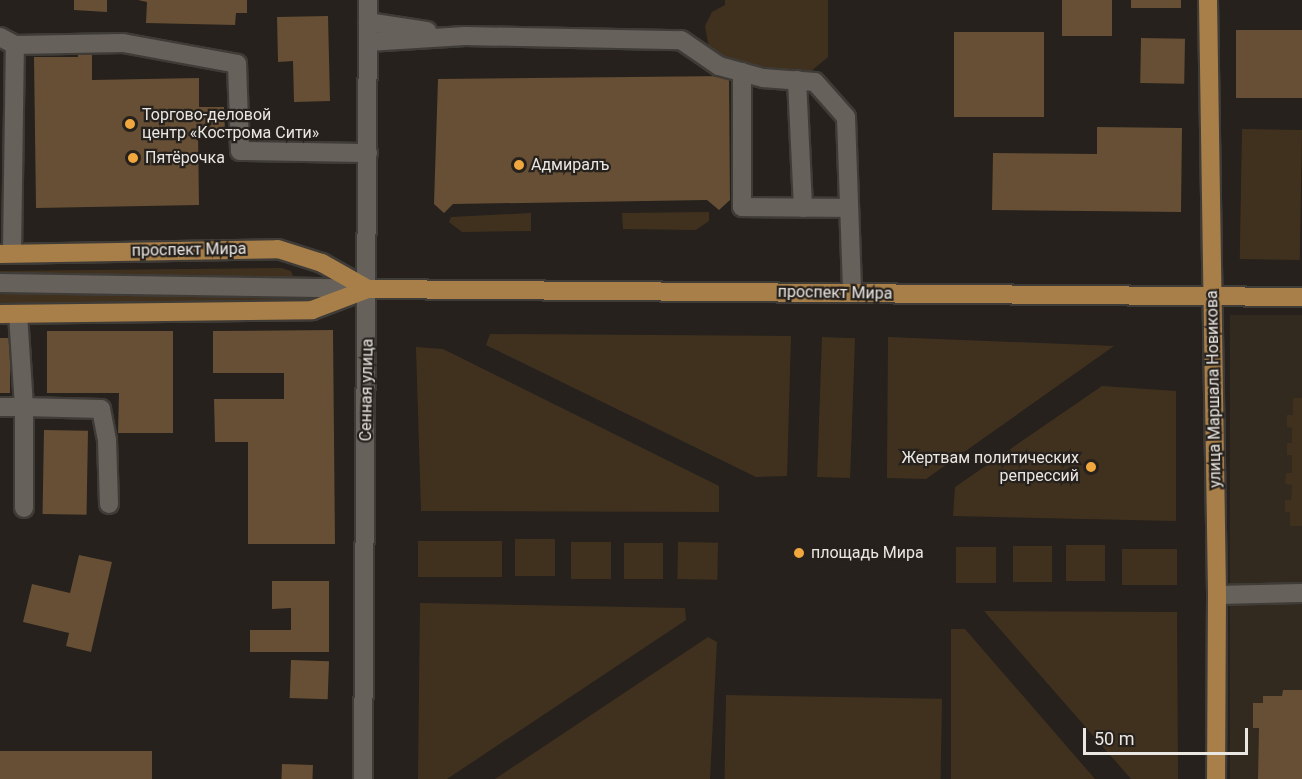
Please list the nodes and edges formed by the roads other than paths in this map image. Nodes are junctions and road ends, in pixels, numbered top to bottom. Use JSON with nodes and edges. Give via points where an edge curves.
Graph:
{"nodes":[{"id":1,"x":369,"y":0,"type":"edge"},
{"id":2,"x":1208,"y":0,"type":"edge"},
{"id":3,"x":368,"y":22,"type":"junction"},
{"id":4,"x":465,"y":36,"type":"junction"},
{"id":5,"x":8,"y":41,"type":"edge"},
{"id":6,"x":368,"y":42,"type":"junction"},
{"id":7,"x":742,"y":72,"type":"junction"},
{"id":8,"x":797,"y":80,"type":"junction"},
{"id":9,"x":368,"y":153,"type":"junction"},
{"id":10,"x":803,"y":208,"type":"junction"},
{"id":11,"x":849,"y":208,"type":"junction"},
{"id":12,"x":6,"y":253,"type":"edge"},
{"id":13,"x":0,"y":283,"type":"edge"},
{"id":14,"x":368,"y":289,"type":"junction"},
{"id":15,"x":852,"y":293,"type":"junction"},
{"id":16,"x":1213,"y":297,"type":"junction"},
{"id":17,"x":1302,"y":297,"type":"edge"},
{"id":18,"x":9,"y":314,"type":"edge"},
{"id":19,"x":0,"y":407,"type":"edge"},
{"id":20,"x":24,"y":407,"type":"junction"},
{"id":21,"x":109,"y":504,"type":"dead end"},
{"id":22,"x":24,"y":508,"type":"dead end"},
{"id":23,"x":1302,"y":593,"type":"edge"},
{"id":24,"x":1217,"y":595,"type":"junction"},
{"id":25,"x":363,"y":779,"type":"edge"},
{"id":26,"x":1216,"y":779,"type":"edge"}],
"edges":[{"from":1,"to":3,"type":"street","name":"Сенная улица"},
{"from":2,"to":16,"type":"main road","name":"улица Маршала Новикова"},
{"from":3,"to":4,"type":"street"},
{"from":3,"to":6,"type":"street","name":"Сенная улица"},
{"from":4,"to":6,"type":"street"},
{"from":4,"to":7,"type":"street","via":[[681,40],[720,66]]},
{"from":5,"to":9,"type":"street","via":[[123,43],[237,64],[240,151]]},
{"from":5,"to":12,"type":"street"},
{"from":6,"to":9,"type":"street","name":"Сенная улица"},
{"from":7,"to":8,"type":"street"},
{"from":7,"to":10,"type":"street","via":[[742,207]]},
{"from":8,"to":10,"type":"street"},
{"from":8,"to":11,"type":"street","via":[[815,82],[846,117]]},
{"from":9,"to":14,"type":"street","name":"Сенная улица"},
{"from":10,"to":11,"type":"street"},
{"from":11,"to":15,"type":"street"},
{"from":12,"to":14,"type":"main road","name":"проспект Мира","via":[[278,249],[322,263]]},
{"from":13,"to":14,"type":"street"},
{"from":14,"to":15,"type":"main road","name":"проспект Мира"},
{"from":14,"to":18,"type":"main road","name":"проспект Мира","via":[[312,310]]},
{"from":14,"to":25,"type":"street","name":"Сенная улица"},
{"from":15,"to":16,"type":"main road","name":"проспект Мира"},
{"from":16,"to":17,"type":"main road","name":"проспект Мира"},
{"from":16,"to":24,"type":"main road","name":"улица Маршала Новикова"},
{"from":18,"to":20,"type":"street"},
{"from":19,"to":20,"type":"street"},
{"from":20,"to":21,"type":"street","via":[[101,410],[107,440]]},
{"from":20,"to":22,"type":"street"},
{"from":23,"to":24,"type":"street"},
{"from":24,"to":26,"type":"main road","name":"улица Маршала Новикова"}]}
